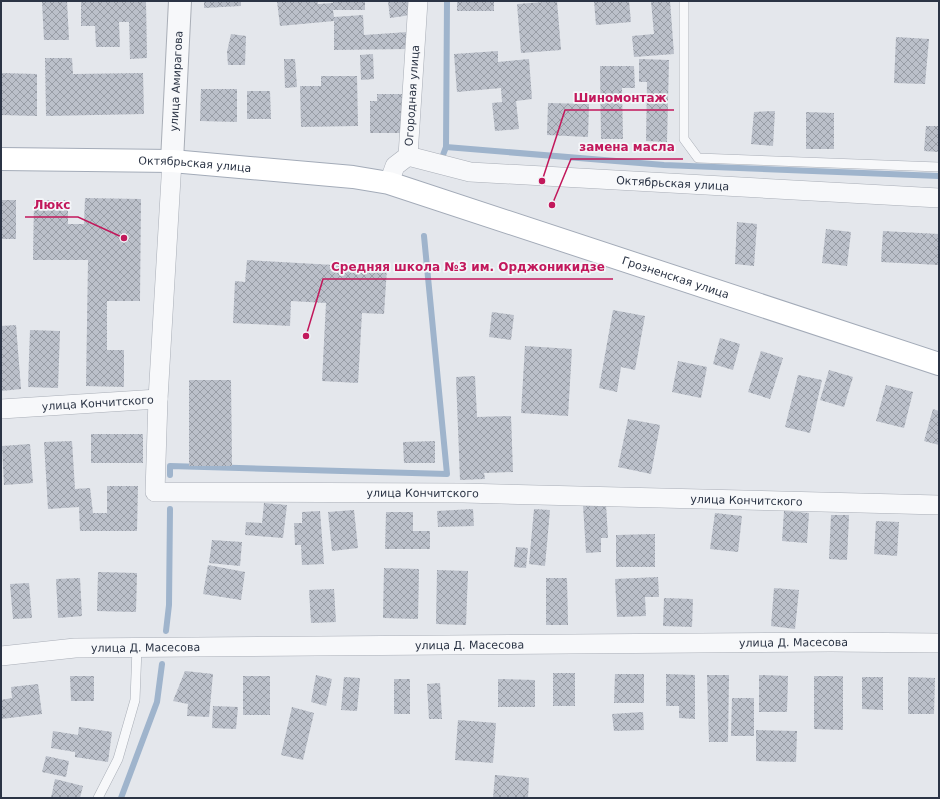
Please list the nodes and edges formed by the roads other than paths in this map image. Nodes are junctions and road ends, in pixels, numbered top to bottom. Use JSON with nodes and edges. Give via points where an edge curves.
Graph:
{"nodes":[{"id":1,"x":180,"y":1,"type":"edge"},
{"id":2,"x":418,"y":1,"type":"edge"},
{"id":3,"x":684,"y":1,"type":"edge"},
{"id":4,"x":408,"y":156,"type":"junction"},
{"id":5,"x":1,"y":160,"type":"edge"},
{"id":6,"x":172,"y":161,"type":"junction"},
{"id":7,"x":939,"y":167,"type":"edge"},
{"id":8,"x":389,"y":183,"type":"junction"},
{"id":9,"x":939,"y":198,"type":"edge"},
{"id":10,"x":939,"y":364,"type":"edge"},
{"id":11,"x":158,"y":399,"type":"junction"},
{"id":12,"x":1,"y":409,"type":"edge"},
{"id":13,"x":939,"y":505,"type":"edge"},
{"id":14,"x":939,"y":643,"type":"edge"},
{"id":15,"x":137,"y":648,"type":"junction"},
{"id":16,"x":1,"y":656,"type":"edge"},
{"id":17,"x":98,"y":798,"type":"edge"}],
"edges":[{"from":1,"to":6,"type":"street","name":"улица Амирагова"},
{"from":2,"to":4,"type":"street","name":"Огородная улица"},
{"from":3,"to":7,"type":"lane","via":[[684,139],[698,158]]},
{"from":4,"to":8,"type":"street","name":"Огородная улица","via":[[395,166]]},
{"from":4,"to":9,"type":"street","name":"Октябрьская улица","via":[[470,172]]},
{"from":5,"to":6,"type":"main road","name":"Октябрьская улица"},
{"from":6,"to":8,"type":"main road","name":"Октябрьская улица","via":[[353,176]]},
{"from":6,"to":11,"type":"street"},
{"from":8,"to":10,"type":"main road","name":"Грозненская улица"},
{"from":11,"to":12,"type":"street","name":"улица Кончитского"},
{"from":11,"to":13,"type":"street","name":"улица Кончитского","via":[[156,492],[463,493]]},
{"from":14,"to":15,"type":"street","name":"улица Д. Масесова"},
{"from":15,"to":16,"type":"street","name":"улица Д. Масесова","via":[[75,648]]},
{"from":15,"to":17,"type":"lane","via":[[135,700],[118,759]]}]}
